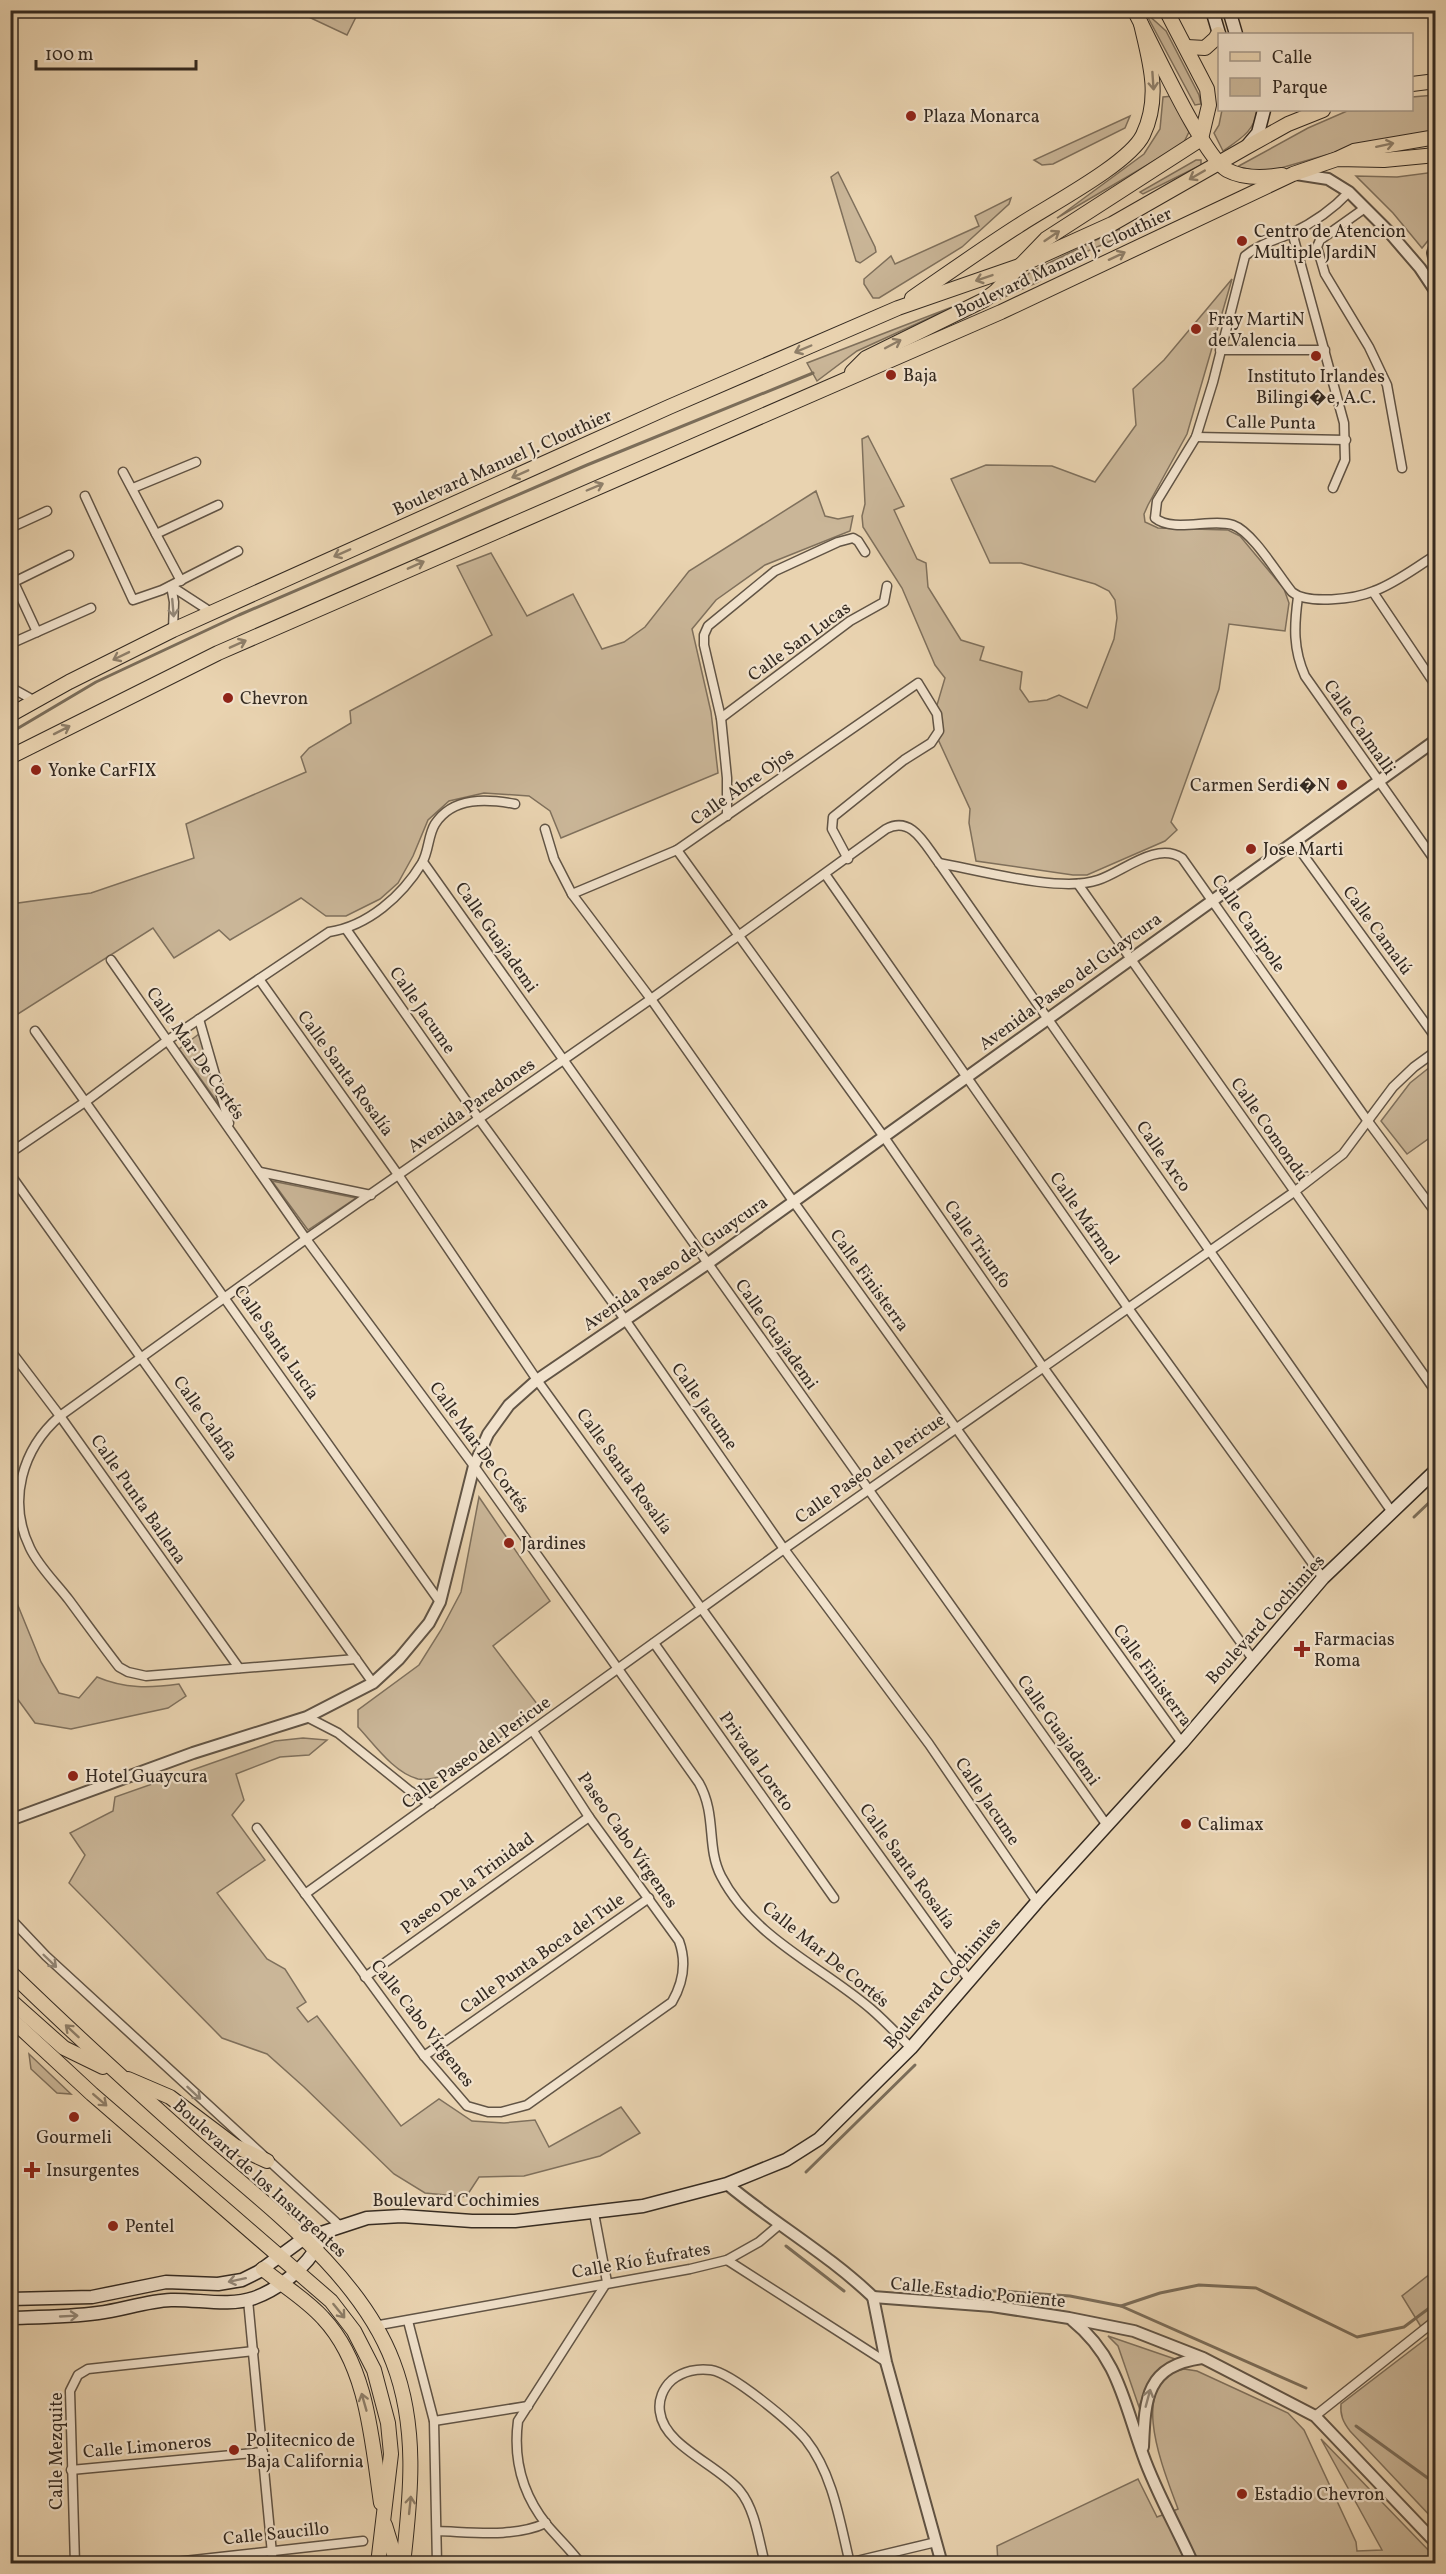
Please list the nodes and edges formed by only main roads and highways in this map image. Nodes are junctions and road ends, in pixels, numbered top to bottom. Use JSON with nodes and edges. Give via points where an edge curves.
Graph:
{"nodes":[{"id":1,"x":1134,"y":10,"type":"edge"},
{"id":2,"x":1166,"y":10,"type":"edge"},
{"id":3,"x":1212,"y":10,"type":"edge"},
{"id":4,"x":1228,"y":10,"type":"edge"},
{"id":5,"x":1141,"y":24,"type":"junction"},
{"id":6,"x":1218,"y":33,"type":"edge"},
{"id":7,"x":1236,"y":33,"type":"edge"},
{"id":8,"x":1218,"y":36,"type":"edge"},
{"id":9,"x":1187,"y":47,"type":"junction"},
{"id":10,"x":1436,"y":81,"type":"edge"},
{"id":11,"x":1414,"y":83,"type":"edge"},
{"id":12,"x":1213,"y":89,"type":"edge"},
{"id":13,"x":1264,"y":111,"type":"edge"},
{"id":14,"x":1320,"y":111,"type":"edge"},
{"id":15,"x":1436,"y":137,"type":"edge"},
{"id":16,"x":1201,"y":139,"type":"junction"},
{"id":17,"x":1245,"y":148,"type":"junction"},
{"id":18,"x":1436,"y":156,"type":"edge"},
{"id":19,"x":1337,"y":159,"type":"junction"},
{"id":20,"x":1217,"y":163,"type":"junction"},
{"id":21,"x":1293,"y":174,"type":"junction"},
{"id":22,"x":1019,"y":267,"type":"junction"},
{"id":23,"x":898,"y":308,"type":"junction"},
{"id":24,"x":846,"y":378,"type":"junction"},
{"id":25,"x":10,"y":715,"type":"edge"},
{"id":26,"x":10,"y":757,"type":"edge"},
{"id":27,"x":1436,"y":1470,"type":"edge"},
{"id":28,"x":10,"y":1972,"type":"edge"},
{"id":29,"x":10,"y":2000,"type":"edge"},
{"id":30,"x":10,"y":2018,"type":"edge"},
{"id":31,"x":118,"y":2074,"type":"junction"},
{"id":32,"x":267,"y":2161,"type":"road end"},
{"id":33,"x":324,"y":2234,"type":"junction"},
{"id":34,"x":303,"y":2239,"type":"junction"},
{"id":35,"x":315,"y":2251,"type":"junction"},
{"id":36,"x":279,"y":2256,"type":"junction"},
{"id":37,"x":263,"y":2269,"type":"junction"},
{"id":38,"x":297,"y":2270,"type":"junction"},
{"id":39,"x":281,"y":2284,"type":"junction"},
{"id":40,"x":10,"y":2299,"type":"edge"},
{"id":41,"x":10,"y":2318,"type":"edge"},
{"id":42,"x":384,"y":2521,"type":"junction"},
{"id":43,"x":378,"y":2564,"type":"edge"},
{"id":44,"x":397,"y":2564,"type":"edge"},
{"id":45,"x":404,"y":2564,"type":"edge"}],
"edges":[{"from":1,"to":5,"type":"main road"},
{"from":2,"to":9,"type":"main road"},
{"from":3,"to":6,"type":"main road"},
{"from":4,"to":7,"type":"main road"},
{"from":5,"to":16,"type":"main road"},
{"from":5,"to":23,"type":"main road","one_way":true,"via":[[1154,74],[1154,91],[1144,133],[1130,154]]},
{"from":8,"to":9,"type":"main road","via":[[1205,48]]},
{"from":9,"to":12,"type":"main road"},
{"from":10,"to":11,"type":"main road"},
{"from":12,"to":16,"type":"main road"},
{"from":13,"to":17,"type":"main road","via":[[1258,132]]},
{"from":14,"to":17,"type":"main road","name":"Boulevard Manuel J. Clouthier"},
{"from":19,"to":15,"type":"main road","one_way":true,"via":[[1354,151]]},
{"from":16,"to":20,"type":"main road"},
{"from":22,"to":16,"type":"main road","name":"Boulevard Manuel J. Clouthier","one_way":true,"via":[[1046,239]]},
{"from":17,"to":20,"type":"main road","name":"Boulevard Manuel J. Clouthier"},
{"from":18,"to":19,"type":"main road","name":"Boulevard Manuel J. Clouthier"},
{"from":19,"to":21,"type":"main road","name":"Boulevard Manuel J. Clouthier"},
{"from":20,"to":21,"type":"main road","name":"Boulevard Manuel J. Clouthier","via":[[1227,171],[1252,177]]},
{"from":20,"to":22,"type":"main road","name":"Boulevard Manuel J. Clouthier","one_way":true,"via":[[1112,224]]},
{"from":24,"to":21,"type":"main road","name":"Boulevard Manuel J. Clouthier","one_way":true,"via":[[1018,304]]},
{"from":22,"to":23,"type":"main road","name":"Boulevard Manuel J. Clouthier","one_way":true},
{"from":24,"to":22,"type":"main road","name":"Boulevard Manuel J. Clouthier","one_way":true,"via":[[866,358],[984,300]]},
{"from":23,"to":25,"type":"main road","name":"Boulevard Manuel J. Clouthier","one_way":true,"via":[[669,406],[212,612]]},
{"from":26,"to":24,"type":"main road","name":"Boulevard Manuel J. Clouthier","one_way":true,"via":[[243,641]]},
{"from":27,"to":33,"type":"main road","name":"Boulevard Cochimies","via":[[1323,1578],[911,2048],[819,2139],[786,2160],[727,2184],[643,2206],[515,2221],[378,2217],[339,2225]]},
{"from":31,"to":28,"type":"main road","name":"Boulevard de los Insurgentes","one_way":true},
{"from":29,"to":31,"type":"main road","via":[[64,2048]]},
{"from":30,"to":36,"type":"main road","one_way":true},
{"from":31,"to":32,"type":"main road","via":[[170,2097],[235,2146]]},
{"from":31,"to":34,"type":"main road","name":"Boulevard de los Insurgentes"},
{"from":33,"to":34,"type":"main road","name":"Boulevard Cochimies"},
{"from":33,"to":35,"type":"main road"},
{"from":34,"to":35,"type":"main road","name":"Boulevard de los Insurgentes"},
{"from":34,"to":36,"type":"main road","name":"Boulevard Cochimies"},
{"from":35,"to":38,"type":"main road"},
{"from":45,"to":35,"type":"main road","name":"Boulevard de los Insurgentes","one_way":true,"via":[[412,2490],[410,2436],[398,2377],[358,2300]]},
{"from":36,"to":37,"type":"main road","name":"Boulevard Cochimies"},
{"from":36,"to":38,"type":"main road"},
{"from":37,"to":39,"type":"main road"},
{"from":37,"to":40,"type":"main road","name":"Boulevard Cochimies","one_way":true,"via":[[242,2280],[218,2284],[166,2282],[92,2297]]},
{"from":38,"to":39,"type":"main road"},
{"from":38,"to":42,"type":"main road","one_way":true,"via":[[331,2301],[354,2331],[374,2370],[388,2423],[391,2454]]},
{"from":41,"to":39,"type":"main road","one_way":true,"via":[[75,2316],[169,2300],[248,2300]]},
{"from":42,"to":39,"type":"main road","one_way":true,"via":[[370,2425],[345,2350],[324,2319]]},
{"from":42,"to":43,"type":"main road"},
{"from":42,"to":44,"type":"main road"}]}
